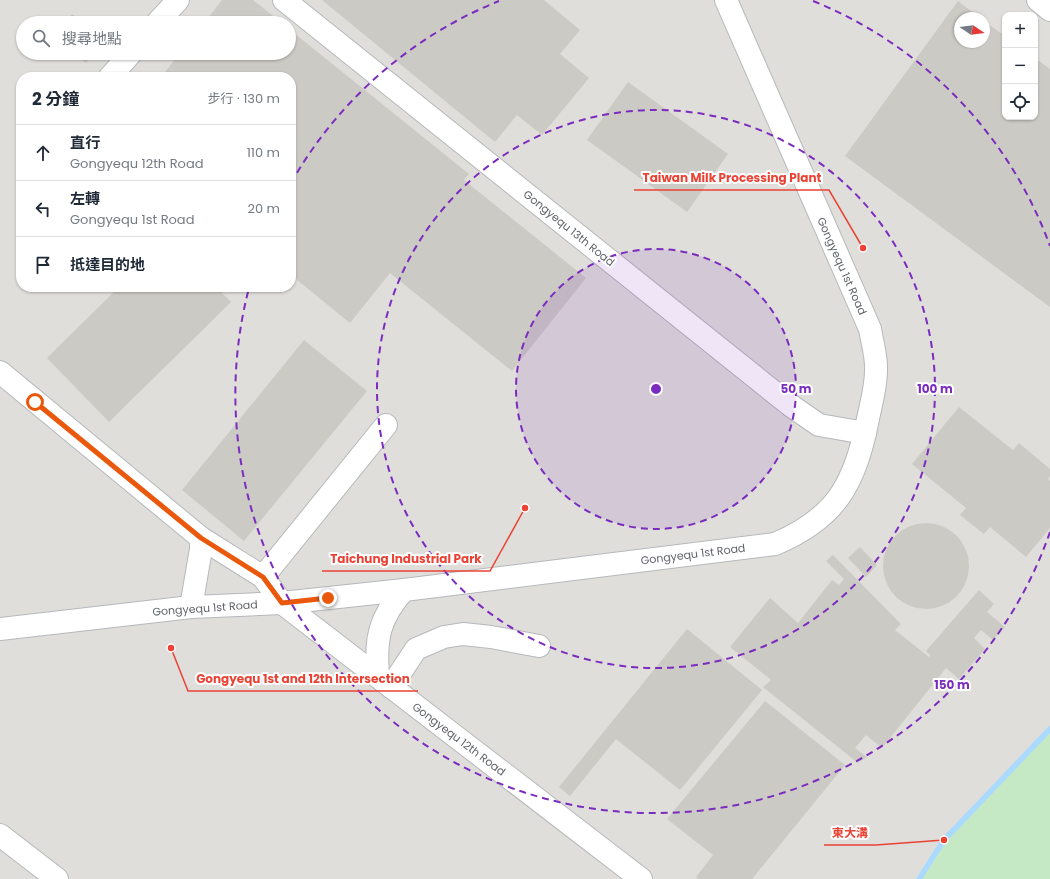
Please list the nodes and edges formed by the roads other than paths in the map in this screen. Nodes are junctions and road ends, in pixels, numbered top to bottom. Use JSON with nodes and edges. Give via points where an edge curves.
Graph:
{"nodes":[{"id":1,"x":178,"y":0,"type":"edge"},
{"id":2,"x":284,"y":0,"type":"edge"},
{"id":3,"x":726,"y":0,"type":"edge"},
{"id":4,"x":1038,"y":0,"type":"edge"},
{"id":5,"x":1050,"y":10,"type":"edge"},
{"id":6,"x":163,"y":16,"type":"edge"},
{"id":7,"x":125,"y":60,"type":"edge"},
{"id":8,"x":114,"y":72,"type":"edge"},
{"id":9,"x":0,"y":372,"type":"edge"},
{"id":10,"x":386,"y":425,"type":"dead end"},
{"id":11,"x":865,"y":433,"type":"junction"},
{"id":12,"x":201,"y":538,"type":"junction"},
{"id":13,"x":263,"y":577,"type":"junction"},
{"id":14,"x":404,"y":590,"type":"junction"},
{"id":15,"x":282,"y":603,"type":"junction"},
{"id":16,"x":191,"y":606,"type":"junction"},
{"id":17,"x":0,"y":629,"type":"edge"},
{"id":18,"x":539,"y":646,"type":"dead end"},
{"id":19,"x":385,"y":681,"type":"junction"},
{"id":20,"x":0,"y":835,"type":"edge"},
{"id":21,"x":57,"y":879,"type":"edge"},
{"id":22,"x":642,"y":879,"type":"edge"}],
"edges":[{"from":1,"to":6,"type":"street"},
{"from":2,"to":11,"type":"street","name":"Gongyequ 13th Road","via":[[790,405],[819,425]]},
{"from":3,"to":11,"type":"street","name":"Gongyequ 1st Road","via":[[870,329],[876,371]]},
{"from":4,"to":5,"type":"street"},
{"from":7,"to":8,"type":"street"},
{"from":9,"to":12,"type":"street","name":"Gongyequ 12th Road"},
{"from":10,"to":13,"type":"street"},
{"from":11,"to":14,"type":"street","name":"Gongyequ 1st Road","via":[[853,473],[840,498],[818,522],[797,535],[775,544]]},
{"from":12,"to":13,"type":"street","name":"Gongyequ 12th Road"},
{"from":12,"to":16,"type":"street"},
{"from":13,"to":15,"type":"street","name":"Gongyequ 12th Road"},
{"from":14,"to":15,"type":"street","name":"Gongyequ 1st Road"},
{"from":14,"to":19,"type":"street","via":[[393,602],[376,644]]},
{"from":15,"to":16,"type":"street","name":"Gongyequ 1st Road"},
{"from":15,"to":19,"type":"street","name":"Gongyequ 12th Road"},
{"from":16,"to":17,"type":"street","name":"Gongyequ 1st Road"},
{"from":18,"to":19,"type":"street","via":[[463,634],[444,637],[416,649]]},
{"from":19,"to":22,"type":"street","name":"Gongyequ 12th Road"},
{"from":20,"to":21,"type":"street"}]}
